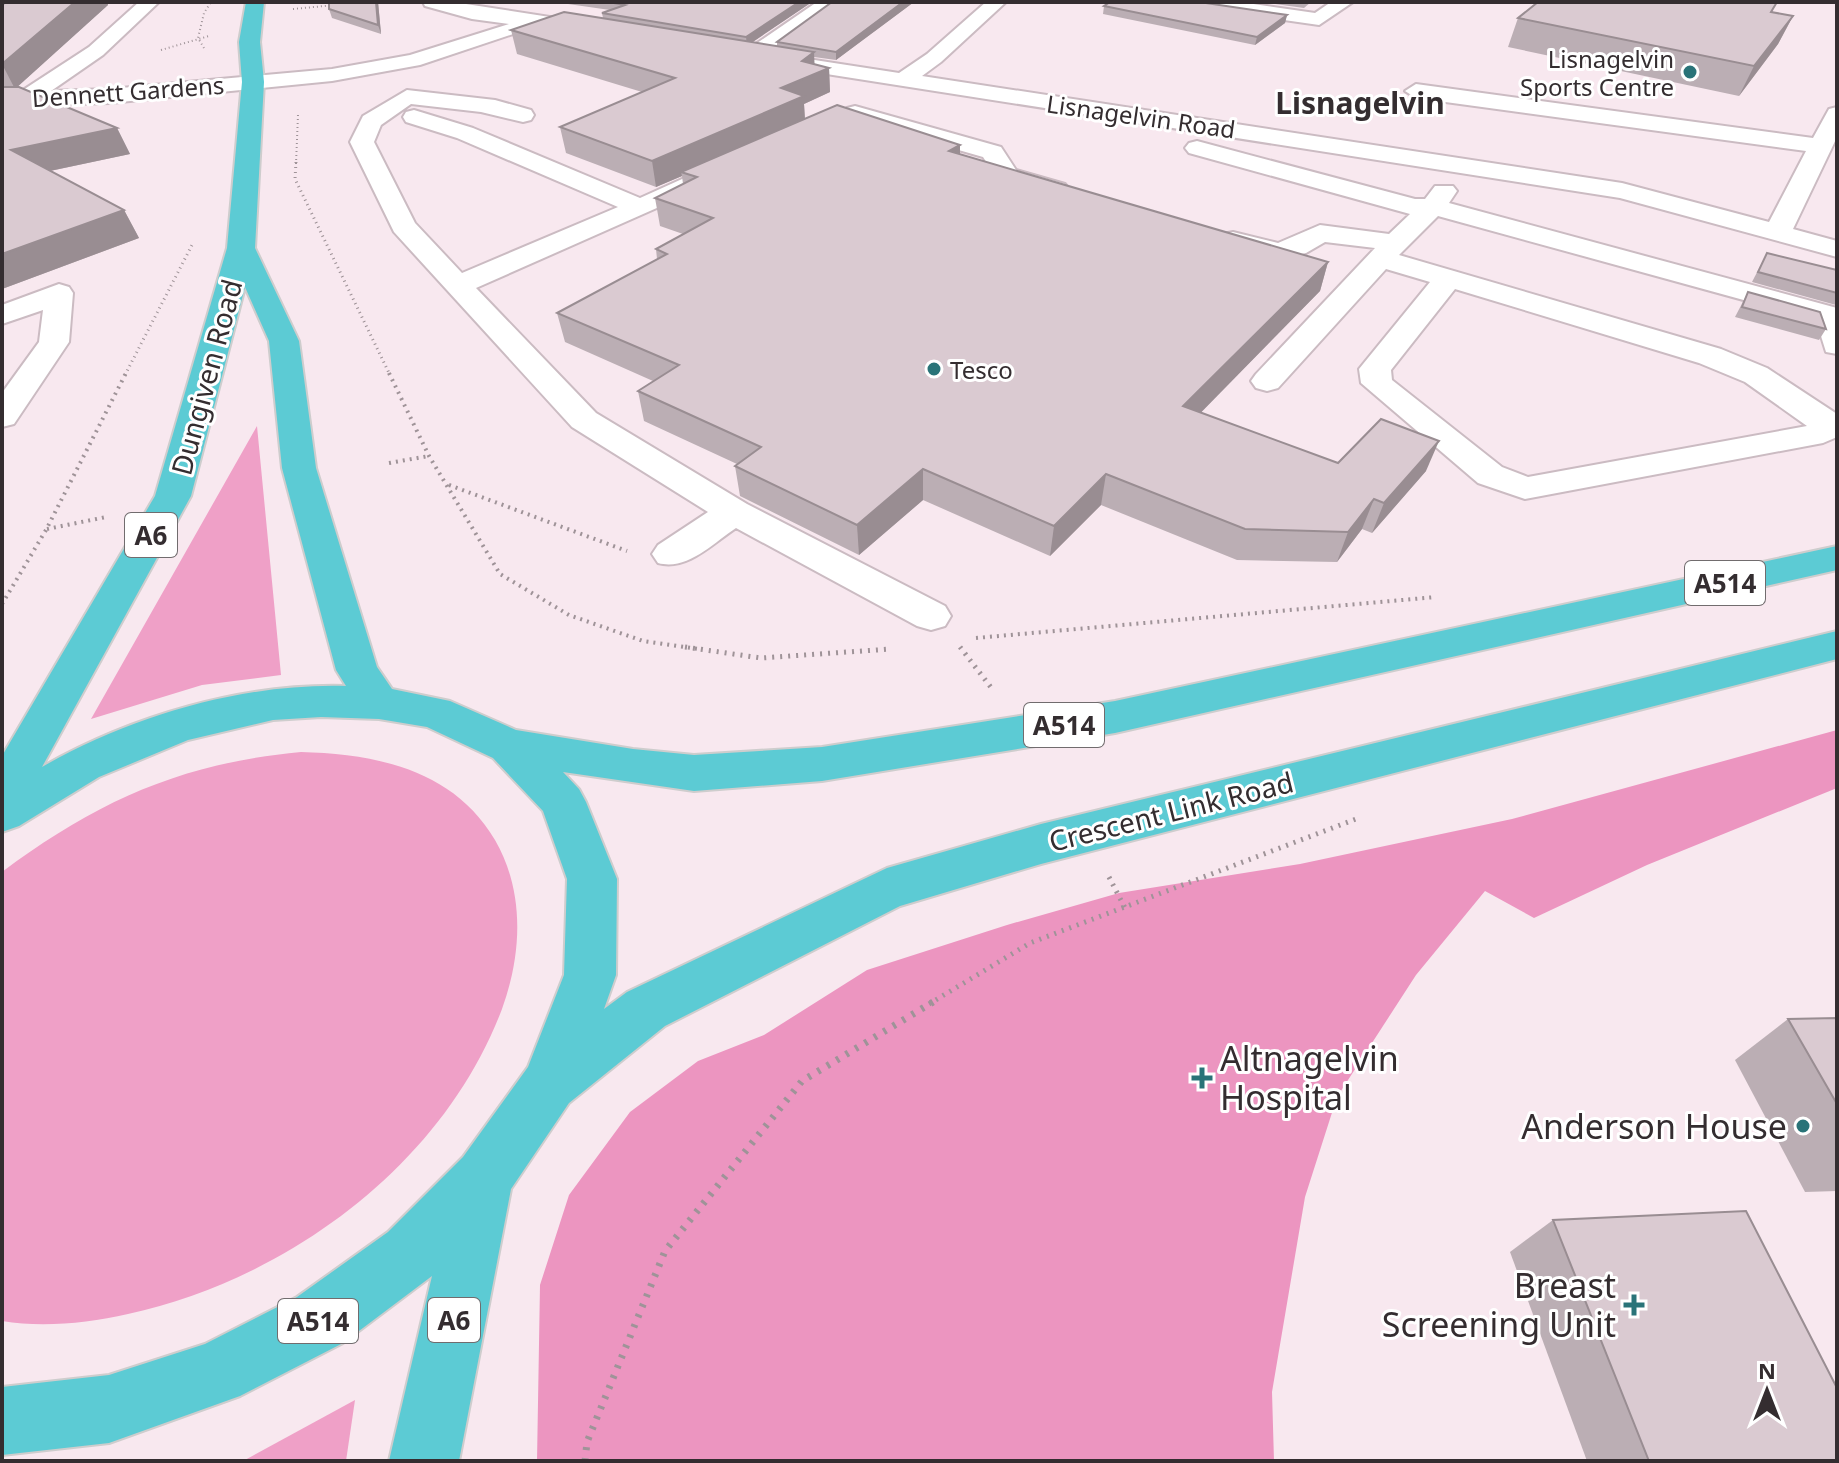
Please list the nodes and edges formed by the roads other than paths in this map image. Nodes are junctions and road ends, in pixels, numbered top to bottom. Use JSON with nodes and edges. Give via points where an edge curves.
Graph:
{"nodes":[{"id":1,"x":150,"y":2,"type":"edge"},
{"id":2,"x":432,"y":2,"type":"edge"},
{"id":3,"x":830,"y":2,"type":"edge"},
{"id":4,"x":997,"y":2,"type":"edge"},
{"id":5,"x":1199,"y":2,"type":"edge"},
{"id":6,"x":1344,"y":2,"type":"edge"},
{"id":7,"x":254,"y":8,"type":"edge"},
{"id":8,"x":568,"y":8,"type":"dead end"},
{"id":9,"x":535,"y":22,"type":"junction"},
{"id":10,"x":618,"y":33,"type":"edge"},
{"id":11,"x":398,"y":64,"type":"junction"},
{"id":12,"x":901,"y":81,"type":"junction"},
{"id":13,"x":253,"y":82,"type":"junction"},
{"id":14,"x":1416,"y":91,"type":"dead end"},
{"id":15,"x":13,"y":99,"type":"edge"},
{"id":16,"x":398,"y":103,"type":"junction"},
{"id":17,"x":1837,"y":114,"type":"edge"},
{"id":18,"x":523,"y":115,"type":"dead end"},
{"id":19,"x":1821,"y":146,"type":"junction"},
{"id":20,"x":739,"y":162,"type":"edge"},
{"id":21,"x":1462,"y":166,"type":"junction"},
{"id":22,"x":1081,"y":196,"type":"edge"},
{"id":23,"x":640,"y":207,"type":"junction"},
{"id":24,"x":1423,"y":207,"type":"junction"},
{"id":25,"x":1778,"y":231,"type":"junction"},
{"id":26,"x":1213,"y":234,"type":"edge"},
{"id":27,"x":241,"y":248,"type":"junction"},
{"id":28,"x":1837,"y":249,"type":"edge"},
{"id":29,"x":1389,"y":251,"type":"junction"},
{"id":30,"x":1448,"y":279,"type":"junction"},
{"id":31,"x":458,"y":285,"type":"junction"},
{"id":32,"x":2,"y":315,"type":"edge"},
{"id":33,"x":1837,"y":345,"type":"edge"},
{"id":34,"x":1267,"y":381,"type":"dead end"},
{"id":35,"x":2,"y":417,"type":"edge"},
{"id":36,"x":1830,"y":423,"type":"edge"},
{"id":37,"x":734,"y":512,"type":"junction"},
{"id":38,"x":671,"y":554,"type":"road end"},
{"id":39,"x":1837,"y":558,"type":"edge"},
{"id":40,"x":943,"y":628,"type":"road end"},
{"id":41,"x":1837,"y":645,"type":"edge"},
{"id":42,"x":379,"y":703,"type":"junction"},
{"id":43,"x":509,"y":746,"type":"junction"},
{"id":44,"x":2,"y":797,"type":"edge"},
{"id":45,"x":2,"y":813,"type":"edge"},
{"id":46,"x":549,"y":1084,"type":"junction"},
{"id":47,"x":484,"y":1178,"type":"junction"},
{"id":48,"x":2,"y":1421,"type":"edge"},
{"id":49,"x":424,"y":1461,"type":"edge"}],
"edges":[{"from":1,"to":15,"type":"street","via":[[96,51]]},
{"from":2,"to":9,"type":"street"},
{"from":3,"to":12,"type":"street","name":"Lisnagelvin Road","via":[[741,55]]},
{"from":4,"to":12,"type":"street"},
{"from":5,"to":6,"type":"street","via":[[1319,19]]},
{"from":7,"to":13,"type":"highway","name":"Dungiven Road","number":"A6","via":[[248,60]]},
{"from":8,"to":9,"type":"street","name":"Dennett Gardens"},
{"from":9,"to":10,"type":"street"},
{"from":9,"to":11,"type":"street","name":"Dennett Gardens"},
{"from":11,"to":13,"type":"street","name":"Dennett Gardens"},
{"from":11,"to":16,"type":"street","via":[[406,82]]},
{"from":12,"to":21,"type":"street","name":"Lisnagelvin Road"},
{"from":13,"to":15,"type":"street","name":"Dennett Gardens"},
{"from":13,"to":27,"type":"highway","name":"Dungiven Road","number":"A6"},
{"from":14,"to":19,"type":"street"},
{"from":16,"to":18,"type":"street","via":[[499,106]]},
{"from":16,"to":23,"type":"street"},
{"from":16,"to":31,"type":"street","via":[[371,121],[362,142],[403,226]]},
{"from":17,"to":19,"type":"street"},
{"from":19,"to":25,"type":"street"},
{"from":20,"to":23,"type":"street"},
{"from":21,"to":24,"type":"street"},
{"from":21,"to":25,"type":"street","name":"Lisnagelvin Road","via":[[1622,191]]},
{"from":22,"to":24,"type":"street","via":[[1007,175],[992,152],[843,117],[900,102],[1103,124]]},
{"from":23,"to":31,"type":"street"},
{"from":24,"to":29,"type":"street"},
{"from":24,"to":33,"type":"street","via":[[1830,315]]},
{"from":25,"to":28,"type":"street","name":"Lisnagelvin Road"},
{"from":26,"to":29,"type":"street","via":[[1272,251],[1295,251],[1320,233]]},
{"from":27,"to":42,"type":"highway","name":"Dungiven Road","number":"A6","via":[[284,341],[299,468],[357,670]]},
{"from":27,"to":44,"type":"highway","name":"Dungiven Road","number":"A6","via":[[173,496]]},
{"from":29,"to":30,"type":"street"},
{"from":29,"to":34,"type":"street"},
{"from":30,"to":36,"type":"street","via":[[1710,356],[1756,375]]},
{"from":30,"to":36,"type":"street","via":[[1375,369],[1377,383],[1490,475],[1525,488],[1823,433]]},
{"from":31,"to":37,"type":"street","via":[[584,420]]},
{"from":32,"to":35,"type":"street","via":[[59,293],[54,342]]},
{"from":37,"to":38,"type":"street"},
{"from":37,"to":40,"type":"street"},
{"from":39,"to":43,"type":"highway","number":"A514","via":[[1115,717],[822,764],[694,773]]},
{"from":41,"to":46,"type":"highway","name":"Crescent Link Road","number":"A514","via":[[1041,844],[887,889],[646,1009]]},
{"from":42,"to":43,"type":"highway","number":"A514","via":[[435,712]]},
{"from":42,"to":45,"type":"highway","number":"A514","via":[[273,704],[179,726],[83,765]]},
{"from":43,"to":46,"type":"highway","number":"A514","via":[[563,802],[592,879],[590,975]]},
{"from":46,"to":47,"type":"highway","number":"A514"},
{"from":47,"to":48,"type":"highway","number":"A514","via":[[410,1254],[320,1320],[217,1373],[109,1409]]},
{"from":47,"to":49,"type":"highway","number":"A6"}]}
